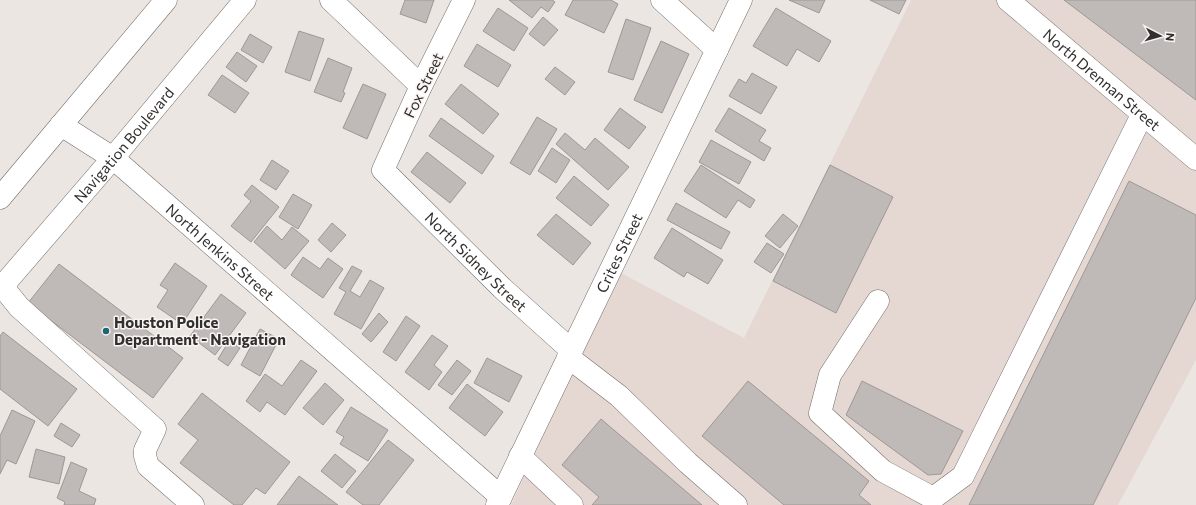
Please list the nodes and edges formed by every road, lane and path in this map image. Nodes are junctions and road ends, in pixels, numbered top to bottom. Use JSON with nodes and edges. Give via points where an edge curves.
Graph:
{"nodes":[{"id":1,"x":166,"y":0,"type":"edge"},
{"id":2,"x":245,"y":0,"type":"edge"},
{"id":3,"x":331,"y":0,"type":"edge"},
{"id":4,"x":464,"y":0,"type":"edge"},
{"id":5,"x":662,"y":0,"type":"edge"},
{"id":6,"x":741,"y":0,"type":"edge"},
{"id":7,"x":1008,"y":0,"type":"edge"},
{"id":8,"x":717,"y":50,"type":"junction"},
{"id":9,"x":421,"y":86,"type":"junction"},
{"id":10,"x":1142,"y":115,"type":"junction"},
{"id":11,"x":61,"y":125,"type":"junction"},
{"id":12,"x":113,"y":158,"type":"junction"},
{"id":13,"x":1196,"y":159,"type":"edge"},
{"id":14,"x":383,"y":170,"type":"joint"},
{"id":15,"x":0,"y":198,"type":"edge"},
{"id":16,"x":1,"y":287,"type":"edge"},
{"id":17,"x":878,"y":301,"type":"dead end"},
{"id":18,"x":569,"y":354,"type":"junction"},
{"id":19,"x":520,"y":456,"type":"junction"},
{"id":20,"x":499,"y":501,"type":"edge"},
{"id":21,"x":193,"y":505,"type":"edge"},
{"id":22,"x":572,"y":505,"type":"edge"},
{"id":23,"x":736,"y":505,"type":"edge"}],
"edges":[{"from":1,"to":11,"type":"street"},
{"from":2,"to":12,"type":"street","name":"Navigation Boulevard"},
{"from":3,"to":9,"type":"street"},
{"from":4,"to":9,"type":"street","name":"Fox Street"},
{"from":5,"to":8,"type":"street"},
{"from":6,"to":8,"type":"street","name":"Crites Street"},
{"from":7,"to":10,"type":"street","name":"North Drennan Street"},
{"from":8,"to":18,"type":"street","name":"Crites Street"},
{"from":9,"to":14,"type":"street","name":"Fox Street"},
{"from":10,"to":13,"type":"street","name":"North Drennan Street"},
{"from":10,"to":17,"type":"street","via":[[963,476],[933,498],[883,471],[820,413],[830,374]]},
{"from":11,"to":12,"type":"street","name":"North Jenkins Street"},
{"from":11,"to":15,"type":"street"},
{"from":12,"to":16,"type":"street","name":"Navigation Boulevard"},
{"from":12,"to":20,"type":"street","name":"North Jenkins Street"},
{"from":14,"to":18,"type":"street","name":"North Sidney Street"},
{"from":16,"to":21,"type":"street","via":[[19,307],[155,429],[145,450],[148,466]]},
{"from":18,"to":19,"type":"street","name":"Crites Street"},
{"from":18,"to":23,"type":"street","name":"North Sidney Street","via":[[619,396]]},
{"from":19,"to":20,"type":"street","name":"Crites Street"},
{"from":19,"to":22,"type":"street"}]}
